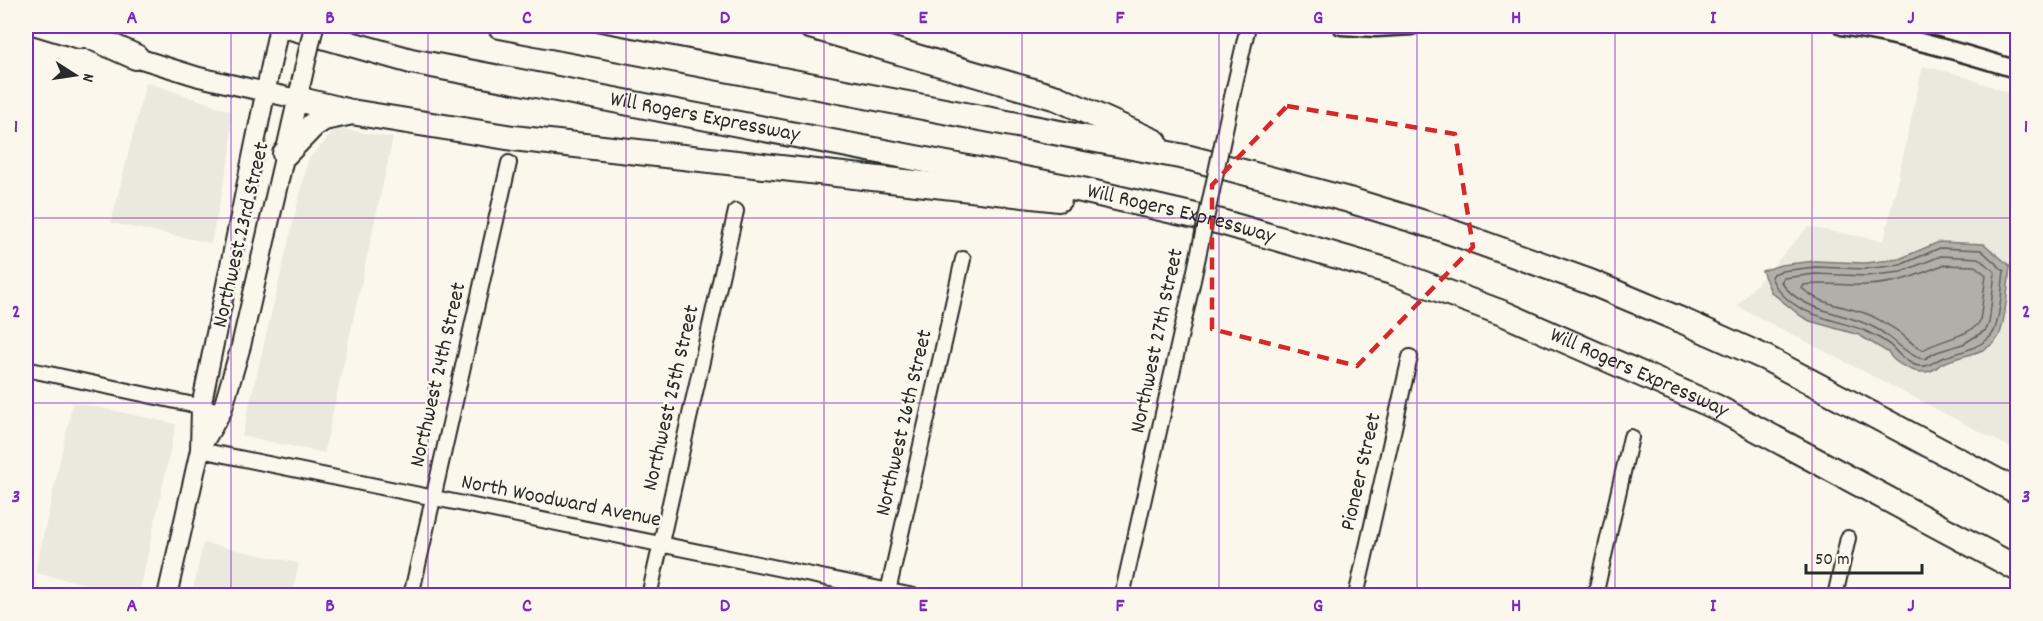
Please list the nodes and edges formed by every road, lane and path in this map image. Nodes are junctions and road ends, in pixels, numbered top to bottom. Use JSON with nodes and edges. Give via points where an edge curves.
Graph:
{"nodes":[{"id":1,"x":36,"y":26,"type":"edge"},
{"id":2,"x":67,"y":26,"type":"edge"},
{"id":3,"x":279,"y":26,"type":"edge"},
{"id":4,"x":287,"y":26,"type":"edge"},
{"id":5,"x":314,"y":26,"type":"edge"},
{"id":6,"x":500,"y":26,"type":"edge"},
{"id":7,"x":810,"y":26,"type":"edge"},
{"id":8,"x":1248,"y":26,"type":"edge"},
{"id":9,"x":1341,"y":26,"type":"edge"},
{"id":10,"x":1412,"y":26,"type":"edge"},
{"id":11,"x":1842,"y":26,"type":"edge"},
{"id":12,"x":1872,"y":28,"type":"edge"},
{"id":13,"x":136,"y":57,"type":"junction"},
{"id":14,"x":2018,"y":70,"type":"edge"},
{"id":15,"x":299,"y":91,"type":"junction"},
{"id":16,"x":264,"y":93,"type":"junction"},
{"id":17,"x":351,"y":112,"type":"junction"},
{"id":18,"x":285,"y":154,"type":"junction"},
{"id":19,"x":1190,"y":158,"type":"junction"},
{"id":20,"x":509,"y":163,"type":"dead end"},
{"id":21,"x":736,"y":211,"type":"dead end"},
{"id":22,"x":1190,"y":214,"type":"junction"},
{"id":23,"x":963,"y":259,"type":"dead end"},
{"id":24,"x":1410,"y":357,"type":"dead end"},
{"id":25,"x":26,"y":369,"type":"edge"},
{"id":26,"x":201,"y":407,"type":"junction"},
{"id":27,"x":222,"y":411,"type":"junction"},
{"id":28,"x":1631,"y":437,"type":"dead end"},
{"id":29,"x":200,"y":450,"type":"junction"},
{"id":30,"x":2018,"y":492,"type":"edge"},
{"id":31,"x":432,"y":499,"type":"junction"},
{"id":32,"x":1848,"y":538,"type":"dead end"},
{"id":33,"x":660,"y":543,"type":"junction"},
{"id":34,"x":2018,"y":569,"type":"edge"},
{"id":35,"x":888,"y":593,"type":"edge"},
{"id":36,"x":167,"y":596,"type":"edge"},
{"id":37,"x":411,"y":596,"type":"edge"},
{"id":38,"x":649,"y":596,"type":"edge"},
{"id":39,"x":914,"y":596,"type":"edge"},
{"id":40,"x":1122,"y":596,"type":"edge"},
{"id":41,"x":1356,"y":596,"type":"edge"},
{"id":42,"x":1595,"y":596,"type":"edge"},
{"id":43,"x":1835,"y":596,"type":"edge"}],
"edges":[{"from":1,"to":13,"type":"main road"},
{"from":2,"to":13,"type":"highway"},
{"from":3,"to":16,"type":"main road","name":"Northwest 23rd Street"},
{"from":4,"to":22,"type":"highway","name":"Will Rogers Expressway","via":[[411,60],[985,170]]},
{"from":5,"to":15,"type":"main road","name":"Northwest 23rd Street","bridge":true},
{"from":6,"to":19,"type":"highway"},
{"from":7,"to":19,"type":"highway","via":[[1057,98]]},
{"from":8,"to":40,"type":"street","name":"Northwest 27th Street","bridge":true},
{"from":9,"to":10,"type":"street"},
{"from":11,"to":12,"type":"street"},
{"from":12,"to":14,"type":"street"},
{"from":13,"to":16,"type":"main road"},
{"from":15,"to":16,"type":"main road"},
{"from":15,"to":17,"type":"highway"},
{"from":15,"to":18,"type":"main road","name":"Northwest 23rd Street"},
{"from":16,"to":26,"type":"main road","name":"Northwest 23rd Street"},
{"from":17,"to":18,"type":"highway","via":[[324,118],[313,125]]},
{"from":17,"to":22,"type":"highway","via":[[513,138]]},
{"from":18,"to":27,"type":"main road","name":"Northwest 23rd Street","via":[[242,346]]},
{"from":19,"to":30,"type":"highway","via":[[1437,227],[1590,282],[1766,358]]},
{"from":20,"to":31,"type":"street","name":"Northwest 24th Street"},
{"from":21,"to":33,"type":"street","name":"Northwest 25th Street"},
{"from":22,"to":34,"type":"highway","name":"Will Rogers Expressway","via":[[1392,272],[1570,341],[1727,413]]},
{"from":23,"to":35,"type":"street","name":"Northwest 26th Street"},
{"from":24,"to":41,"type":"street","name":"Pioneer Street"},
{"from":25,"to":26,"type":"street"},
{"from":26,"to":27,"type":"street"},
{"from":26,"to":29,"type":"main road","name":"Northwest 23rd Street"},
{"from":27,"to":29,"type":"main road","name":"Northwest 23rd Street"},
{"from":28,"to":42,"type":"street"},
{"from":29,"to":31,"type":"street","name":"North Woodward Avenue"},
{"from":29,"to":36,"type":"main road","name":"Northwest 23rd Street"},
{"from":31,"to":33,"type":"street","name":"North Woodward Avenue"},
{"from":31,"to":37,"type":"street","name":"Northwest 24th Street"},
{"from":32,"to":43,"type":"street"},
{"from":33,"to":35,"type":"street","name":"North Woodward Avenue"},
{"from":33,"to":38,"type":"street","name":"Northwest 25th Street"},
{"from":35,"to":39,"type":"street","name":"North Woodward Avenue"}]}
